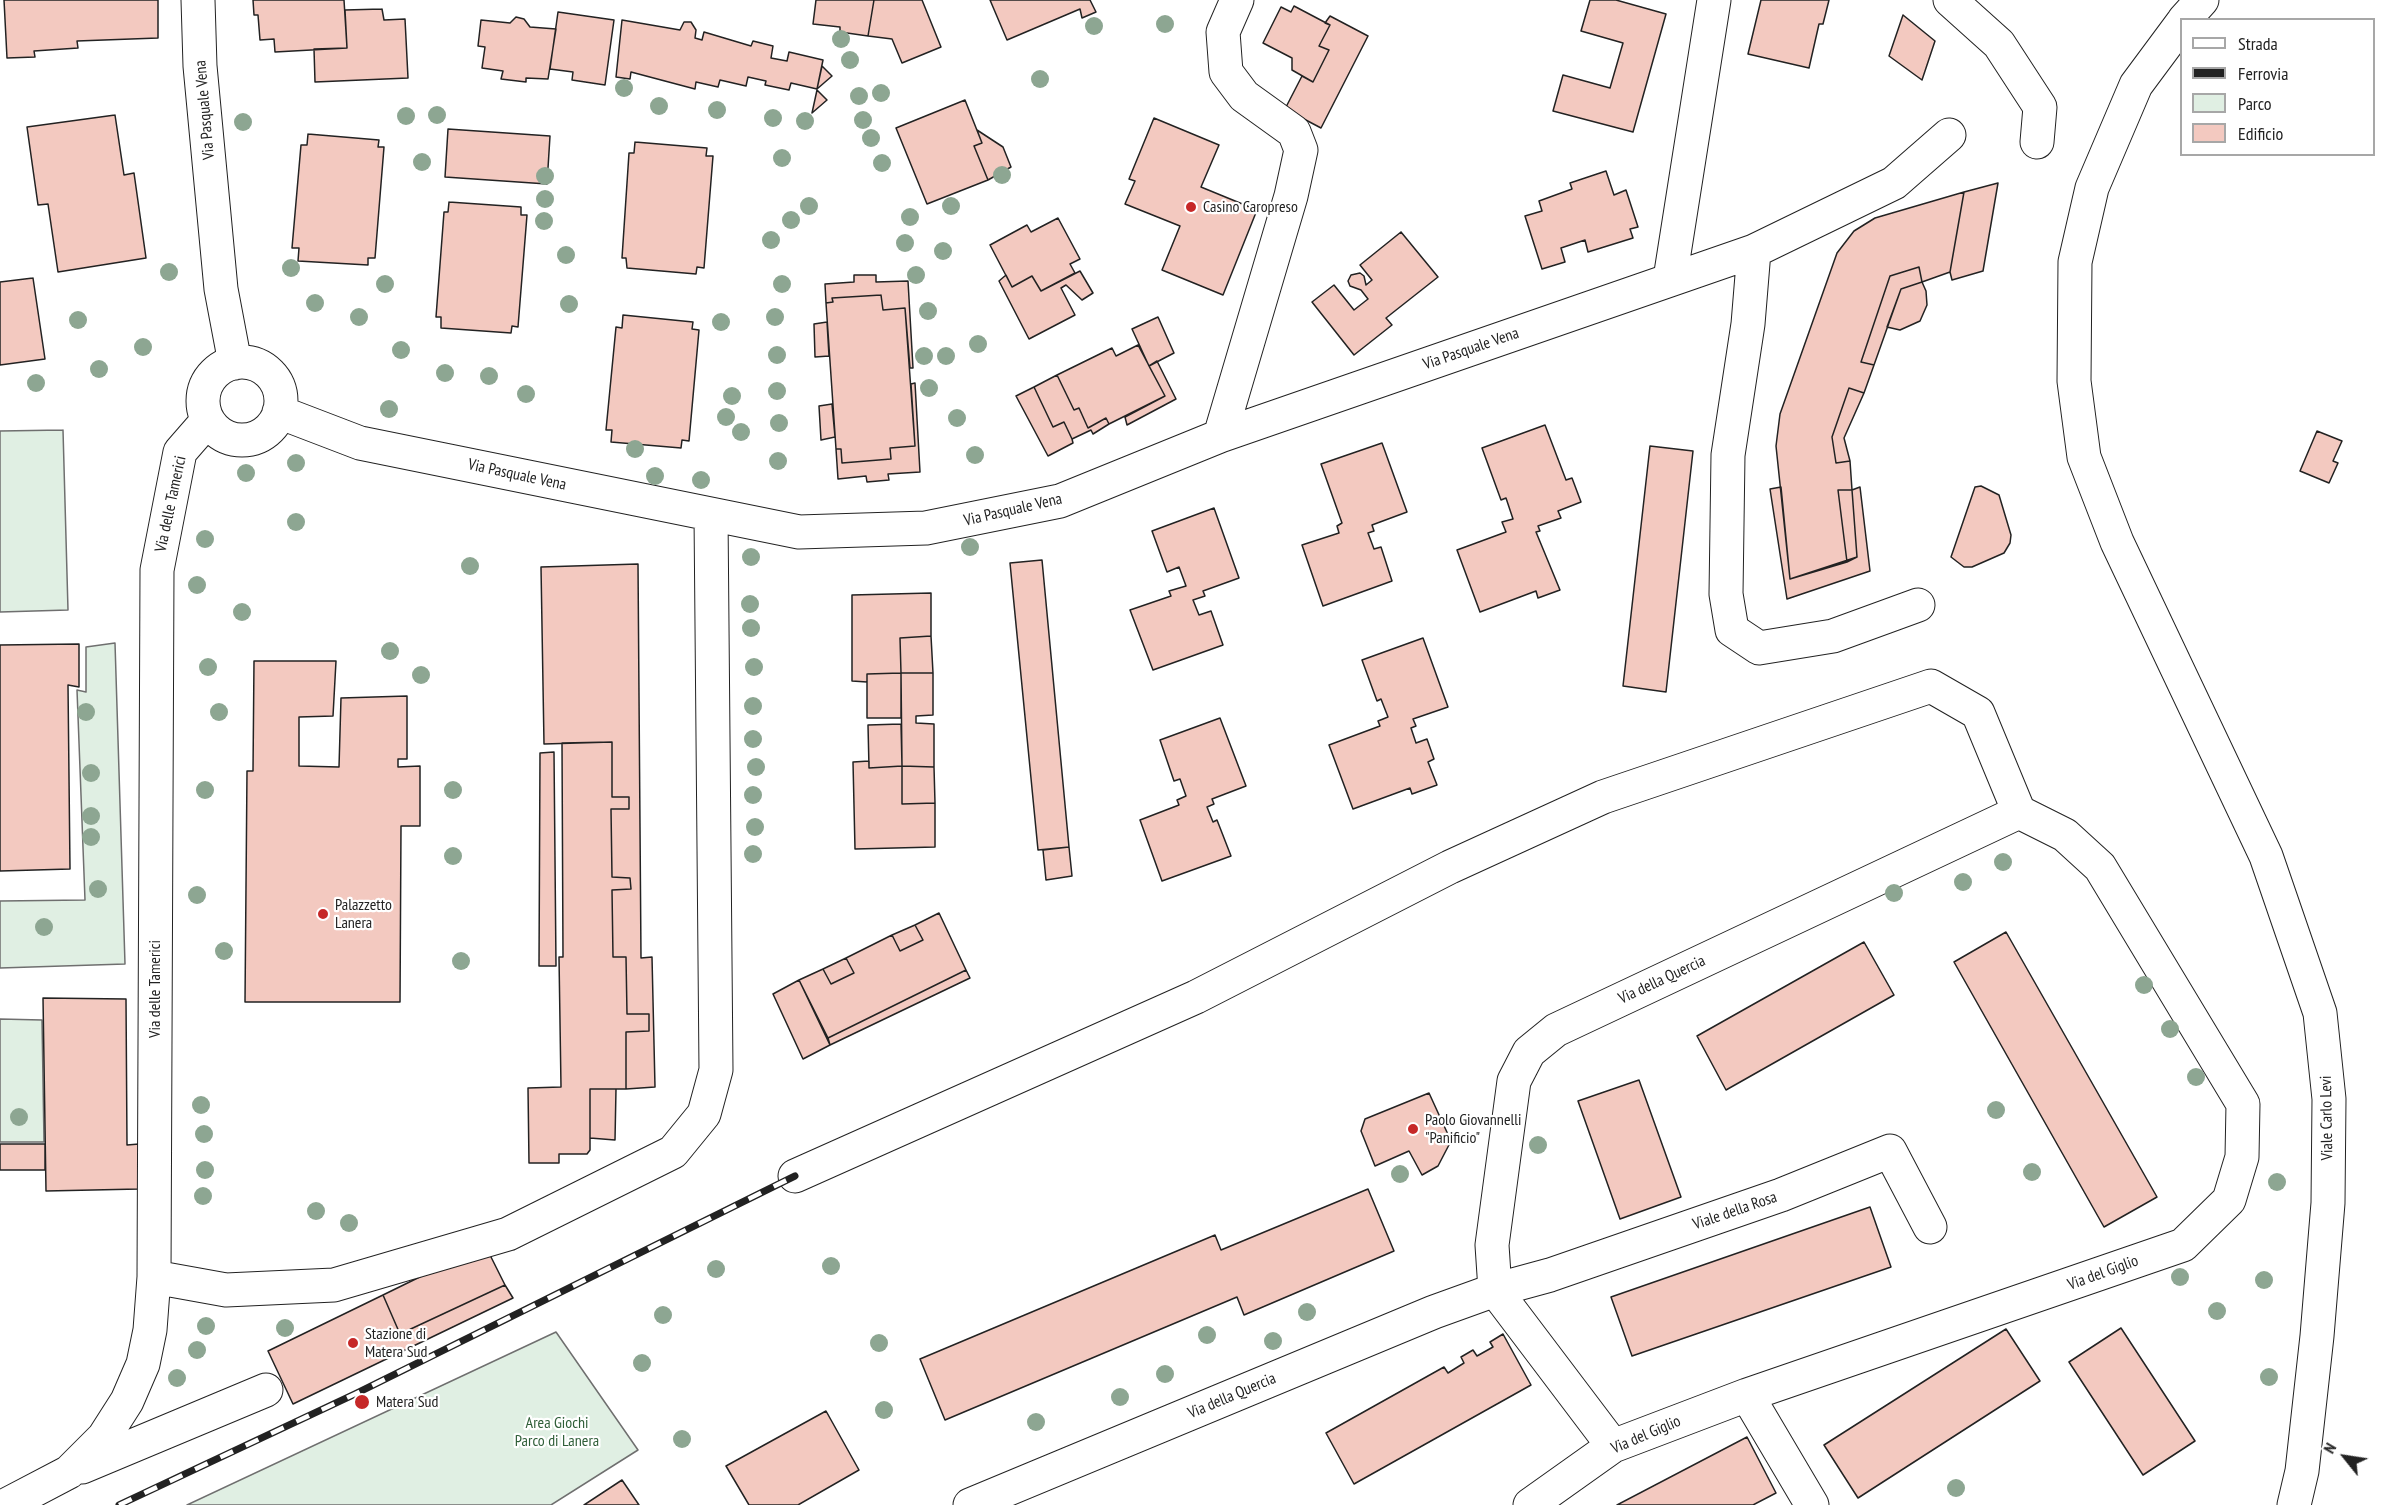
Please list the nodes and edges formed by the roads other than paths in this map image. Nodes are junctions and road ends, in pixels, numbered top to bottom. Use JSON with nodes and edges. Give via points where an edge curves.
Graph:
{"nodes":[{"id":1,"x":198,"y":0,"type":"edge"},
{"id":2,"x":1237,"y":0,"type":"edge"},
{"id":3,"x":1714,"y":0,"type":"edge"},
{"id":4,"x":1950,"y":0,"type":"edge"},
{"id":5,"x":2202,"y":0,"type":"edge"},
{"id":6,"x":2186,"y":18,"type":"edge"},
{"id":7,"x":2180,"y":25,"type":"edge"},
{"id":8,"x":1949,"y":135,"type":"dead end"},
{"id":9,"x":2037,"y":142,"type":"dead end"},
{"id":10,"x":1754,"y":251,"type":"junction"},
{"id":11,"x":1670,"y":279,"type":"junction"},
{"id":12,"x":235,"y":363,"type":"junction"},
{"id":13,"x":279,"y":412,"type":"junction"},
{"id":14,"x":207,"y":421,"type":"junction"},
{"id":15,"x":1220,"y":436,"type":"junction"},
{"id":16,"x":711,"y":515,"type":"junction"},
{"id":17,"x":1918,"y":604,"type":"dead end"},
{"id":18,"x":2019,"y":812,"type":"junction"},
{"id":19,"x":795,"y":1176,"type":"dead end"},
{"id":20,"x":1930,"y":1227,"type":"dead end"},
{"id":21,"x":154,"y":1277,"type":"junction"},
{"id":22,"x":1496,"y":1290,"type":"junction"},
{"id":23,"x":266,"y":1390,"type":"dead end"},
{"id":24,"x":1747,"y":1395,"type":"junction"},
{"id":25,"x":1613,"y":1446,"type":"junction"},
{"id":26,"x":69,"y":1472,"type":"junction"},
{"id":27,"x":6,"y":1505,"type":"edge"},
{"id":28,"x":970,"y":1505,"type":"edge"},
{"id":29,"x":1530,"y":1505,"type":"edge"},
{"id":30,"x":1812,"y":1505,"type":"edge"},
{"id":31,"x":2294,"y":1505,"type":"edge"}],
"edges":[{"from":1,"to":12,"type":"street","name":"Via Pasquale Vena","via":[[200,66],[220,277]]},
{"from":2,"to":15,"type":"street","via":[[1223,32],[1226,72],[1244,96],[1294,132],[1301,150]]},
{"from":3,"to":11,"type":"street"},
{"from":4,"to":9,"type":"street","via":[[1999,44],[2040,107]]},
{"from":5,"to":6,"type":"street","name":"Viale Carlo Levi"},
{"from":7,"to":31,"type":"street","name":"Viale Carlo Levi","via":[[2136,85],[2092,188],[2075,262],[2073,381],[2084,457],[2117,542],[2266,856],[2320,1013],[2329,1099],[2328,1203],[2302,1471]]},
{"from":8,"to":10,"type":"street","name":"Via Pasquale Vena","via":[[1894,183]]},
{"from":10,"to":11,"type":"street","name":"Via Pasquale Vena"},
{"from":10,"to":17,"type":"street","via":[[1748,324],[1728,455],[1726,594],[1732,630],[1759,648],[1833,636]]},
{"from":11,"to":15,"type":"street","name":"Via Pasquale Vena"},
{"from":12,"to":13,"type":"street","via":[[254,364],[271,375],[279,393]]},
{"from":12,"to":14,"type":"street","via":[[223,367],[206,385],[203,409]]},
{"from":13,"to":14,"type":"street","via":[[264,434],[252,440],[226,438]]},
{"from":13,"to":16,"type":"street","name":"Via Pasquale Vena","via":[[360,443]]},
{"from":14,"to":21,"type":"street","name":"Via delle Tamerici","via":[[180,452],[157,570]]},
{"from":15,"to":16,"type":"street","name":"Via Pasquale Vena","via":[[1060,501],[926,528],[799,532]]},
{"from":16,"to":21,"type":"street","via":[[716,1070],[704,1114],[673,1152],[497,1237],[334,1285],[226,1290]]},
{"from":18,"to":19,"type":"street","via":[[1978,713],[1931,686],[1603,797],[1450,867],[1196,996]]},
{"from":18,"to":22,"type":"street","name":"Via della Quercia","via":[[1556,1030],[1529,1052],[1514,1081],[1492,1245]]},
{"from":18,"to":24,"type":"street","name":"Via del Giglio","via":[[2065,835],[2100,867],[2243,1104],[2242,1157],[2229,1200],[2183,1245]]},
{"from":20,"to":22,"type":"street","name":"Viale della Rosa","via":[[1890,1151],[1781,1196]]},
{"from":21,"to":26,"type":"street","name":"Via delle Tamerici","via":[[143,1364],[127,1401],[104,1437]]},
{"from":22,"to":25,"type":"street"},
{"from":22,"to":28,"type":"street","name":"Via della Quercia","via":[[1434,1312]]},
{"from":23,"to":26,"type":"street"},
{"from":24,"to":25,"type":"street","name":"Via del Giglio"},
{"from":24,"to":30,"type":"street"},
{"from":25,"to":29,"type":"street","name":"Via del Giglio"},
{"from":26,"to":27,"type":"street","name":"Via delle Tamerici"}]}
